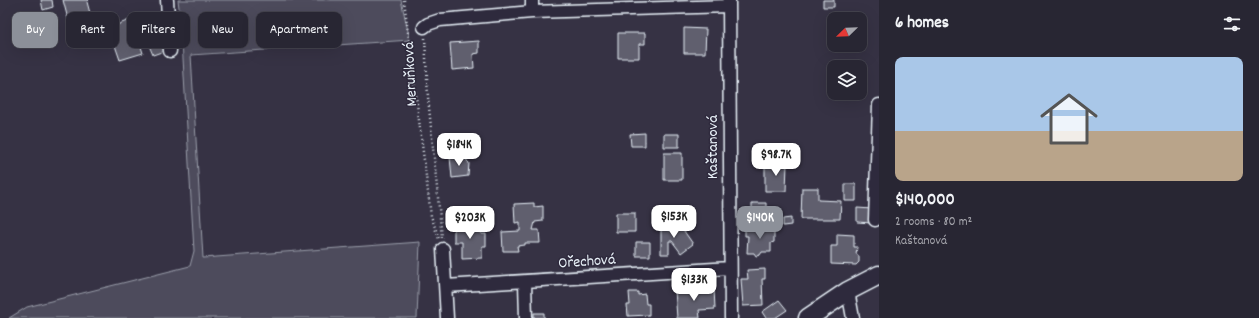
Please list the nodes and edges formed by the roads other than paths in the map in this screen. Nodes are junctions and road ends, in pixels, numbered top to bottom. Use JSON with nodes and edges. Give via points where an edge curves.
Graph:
{"nodes":[{"id":1,"x":166,"y":0,"type":"edge"},
{"id":2,"x":532,"y":0,"type":"edge"},
{"id":3,"x":729,"y":3,"type":"edge"},
{"id":4,"x":532,"y":12,"type":"junction"},
{"id":5,"x":424,"y":27,"type":"road end"},
{"id":6,"x":170,"y":51,"type":"dead end"},
{"id":7,"x":879,"y":106,"type":"edge"},
{"id":8,"x":875,"y":220,"type":"dead end"},
{"id":9,"x":443,"y":248,"type":"road end"},
{"id":10,"x":730,"y":268,"type":"junction"},
{"id":11,"x":879,"y":275,"type":"edge"},
{"id":12,"x":525,"y":282,"type":"junction"},
{"id":13,"x":446,"y":286,"type":"junction"},
{"id":14,"x":848,"y":291,"type":"junction"},
{"id":15,"x":447,"y":318,"type":"edge"},
{"id":16,"x":526,"y":318,"type":"edge"},
{"id":17,"x":731,"y":318,"type":"edge"},
{"id":18,"x":808,"y":318,"type":"edge"},
{"id":19,"x":853,"y":318,"type":"edge"}],
"edges":[{"from":1,"to":6,"type":"street"},
{"from":2,"to":4,"type":"street"},
{"from":3,"to":4,"type":"street"},
{"from":3,"to":10,"type":"street","name":"Kaštanová"},
{"from":4,"to":5,"type":"street","via":[[440,20]]},
{"from":7,"to":8,"type":"street"},
{"from":9,"to":13,"type":"street"},
{"from":10,"to":12,"type":"street","name":"Ořechová"},
{"from":10,"to":17,"type":"street","name":"Kaštanová"},
{"from":11,"to":14,"type":"street"},
{"from":12,"to":13,"type":"street","name":"Ořechová"},
{"from":12,"to":16,"type":"street"},
{"from":13,"to":15,"type":"street"},
{"from":14,"to":18,"type":"street"},
{"from":14,"to":19,"type":"street"}]}
